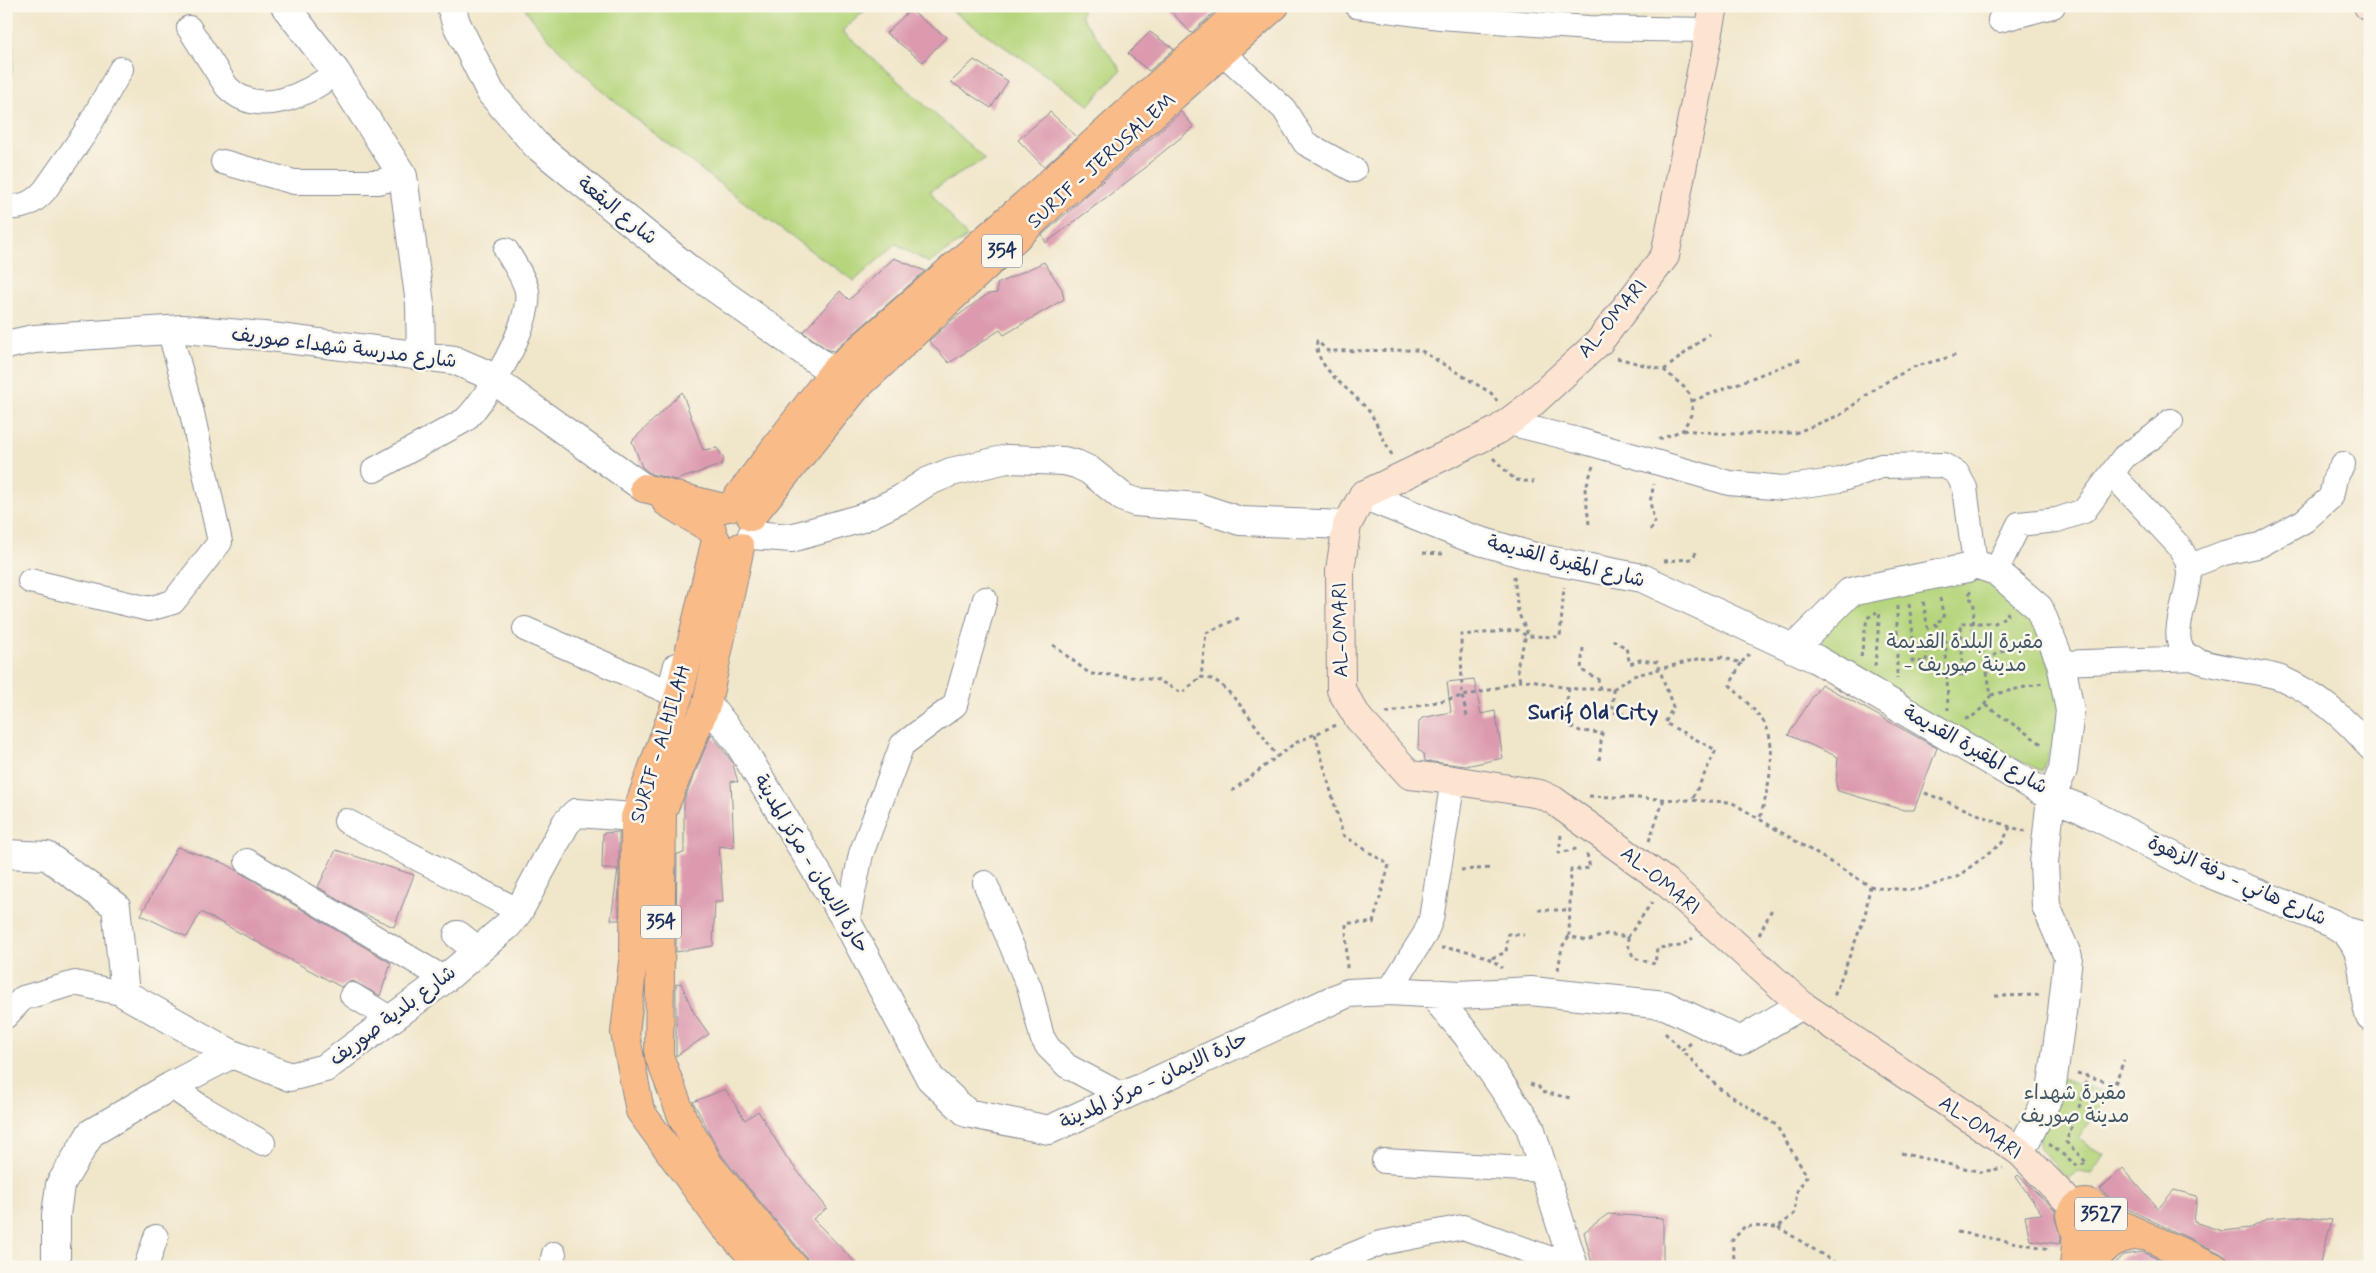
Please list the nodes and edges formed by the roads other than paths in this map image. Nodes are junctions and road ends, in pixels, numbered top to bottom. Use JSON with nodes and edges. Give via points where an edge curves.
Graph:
{"nodes":[{"id":1,"x":285,"y":6,"type":"edge"},
{"id":2,"x":450,"y":6,"type":"edge"},
{"id":3,"x":1275,"y":6,"type":"edge"},
{"id":4,"x":1357,"y":6,"type":"edge"},
{"id":5,"x":2053,"y":6,"type":"edge"},
{"id":6,"x":1236,"y":9,"type":"edge"},
{"id":7,"x":1712,"y":18,"type":"edge"},
{"id":8,"x":2000,"y":20,"type":"dead end"},
{"id":9,"x":189,"y":28,"type":"dead end"},
{"id":10,"x":1223,"y":53,"type":"junction"},
{"id":11,"x":121,"y":69,"type":"dead end"},
{"id":12,"x":336,"y":72,"type":"junction"},
{"id":13,"x":223,"y":162,"type":"dead end"},
{"id":14,"x":1354,"y":170,"type":"dead end"},
{"id":15,"x":403,"y":176,"type":"junction"},
{"id":16,"x":6,"y":207,"type":"edge"},
{"id":17,"x":506,"y":250,"type":"dead end"},
{"id":18,"x":169,"y":329,"type":"junction"},
{"id":19,"x":6,"y":345,"type":"edge"},
{"id":20,"x":421,"y":357,"type":"junction"},
{"id":21,"x":833,"y":372,"type":"junction"},
{"id":22,"x":494,"y":381,"type":"junction"},
{"id":23,"x":856,"y":388,"type":"junction"},
{"id":24,"x":1505,"y":415,"type":"junction"},
{"id":25,"x":2171,"y":421,"type":"dead end"},
{"id":26,"x":2343,"y":464,"type":"dead end"},
{"id":27,"x":374,"y":470,"type":"dead end"},
{"id":28,"x":2112,"y":474,"type":"junction"},
{"id":29,"x":644,"y":488,"type":"joint"},
{"id":30,"x":1363,"y":495,"type":"junction"},
{"id":31,"x":1347,"y":525,"type":"junction"},
{"id":32,"x":732,"y":526,"type":"junction"},
{"id":33,"x":2188,"y":568,"type":"junction"},
{"id":34,"x":1980,"y":573,"type":"junction"},
{"id":35,"x":30,"y":581,"type":"dead end"},
{"id":36,"x":985,"y":599,"type":"dead end"},
{"id":37,"x":525,"y":629,"type":"dead end"},
{"id":38,"x":1793,"y":649,"type":"junction"},
{"id":39,"x":688,"y":657,"type":"junction"},
{"id":40,"x":2194,"y":658,"type":"junction"},
{"id":41,"x":2053,"y":673,"type":"junction"},
{"id":42,"x":707,"y":703,"type":"junction"},
{"id":43,"x":2370,"y":748,"type":"edge"},
{"id":44,"x":1453,"y":780,"type":"junction"},
{"id":45,"x":2051,"y":797,"type":"junction"},
{"id":46,"x":635,"y":817,"type":"junction"},
{"id":47,"x":346,"y":820,"type":"dead end"},
{"id":48,"x":6,"y":854,"type":"edge"},
{"id":49,"x":247,"y":861,"type":"dead end"},
{"id":50,"x":985,"y":883,"type":"dead end"},
{"id":51,"x":519,"y":911,"type":"junction"},
{"id":52,"x":847,"y":922,"type":"junction"},
{"id":53,"x":2358,"y":934,"type":"edge"},
{"id":54,"x":445,"y":979,"type":"junction"},
{"id":55,"x":1389,"y":991,"type":"junction"},
{"id":56,"x":1431,"y":993,"type":"junction"},
{"id":57,"x":125,"y":994,"type":"junction"},
{"id":58,"x":352,"y":995,"type":"dead end"},
{"id":59,"x":15,"y":999,"type":"edge"},
{"id":60,"x":1811,"y":1011,"type":"junction"},
{"id":61,"x":6,"y":1016,"type":"edge"},
{"id":62,"x":2370,"y":1017,"type":"edge"},
{"id":63,"x":391,"y":1019,"type":"junction"},
{"id":64,"x":232,"y":1054,"type":"junction"},
{"id":65,"x":171,"y":1086,"type":"junction"},
{"id":66,"x":1122,"y":1095,"type":"junction"},
{"id":67,"x":263,"y":1143,"type":"dead end"},
{"id":68,"x":2025,"y":1143,"type":"junction"},
{"id":69,"x":1384,"y":1161,"type":"dead end"},
{"id":70,"x":1543,"y":1170,"type":"junction"},
{"id":71,"x":2072,"y":1208,"type":"junction"},
{"id":72,"x":2146,"y":1236,"type":"junction"},
{"id":73,"x":156,"y":1237,"type":"dead end"},
{"id":74,"x":2065,"y":1258,"type":"edge"},
{"id":75,"x":56,"y":1267,"type":"edge"},
{"id":76,"x":146,"y":1267,"type":"edge"},
{"id":77,"x":762,"y":1267,"type":"edge"},
{"id":78,"x":794,"y":1267,"type":"edge"},
{"id":79,"x":1323,"y":1267,"type":"edge"},
{"id":80,"x":1574,"y":1267,"type":"edge"},
{"id":81,"x":2093,"y":1267,"type":"edge"},
{"id":82,"x":2214,"y":1267,"type":"edge"}],
"edges":[{"from":1,"to":12,"type":"street"},
{"from":2,"to":21,"type":"street","name":"شارع البقعة","via":[[491,94],[536,145],[691,271]]},
{"from":3,"to":10,"type":"main road","name":"SURIF - JERUSALEM","number":"354"},
{"from":4,"to":7,"type":"street","via":[[1440,17],[1588,28]]},
{"from":5,"to":8,"type":"street"},
{"from":6,"to":21,"type":"main road","name":"SURIF - JERUSALEM","number":"354","via":[[1038,192]]},
{"from":7,"to":24,"type":"main road","name":"AL-OMARI","via":[[1665,256],[1599,342]]},
{"from":9,"to":12,"type":"street","via":[[227,87],[246,100],[279,102],[319,86]]},
{"from":10,"to":14,"type":"street","via":[[1284,109],[1305,143]]},
{"from":10,"to":23,"type":"main road","name":"SURIF - JERUSALEM","number":"354","via":[[1050,206]]},
{"from":11,"to":16,"type":"street","via":[[85,133],[45,190],[26,205]]},
{"from":12,"to":15,"type":"street"},
{"from":13,"to":15,"type":"street","via":[[294,182],[378,182]]},
{"from":15,"to":20,"type":"street","via":[[420,304]]},
{"from":17,"to":22,"type":"street","via":[[526,288],[526,310],[521,328]]},
{"from":18,"to":19,"type":"street","name":"شارع مدرسة شهداء صوريف","via":[[34,339]]},
{"from":18,"to":20,"type":"street","name":"شارع مدرسة شهداء صوريف","via":[[263,336]]},
{"from":18,"to":35,"type":"street","via":[[192,413],[220,542],[173,602],[149,609]]},
{"from":20,"to":22,"type":"street","name":"شارع مدرسة شهداء صوريف","via":[[470,365]]},
{"from":21,"to":23,"type":"street","name":"شارع البقعة"},
{"from":21,"to":32,"type":"main road","name":"SURIF - JERUSALEM","number":"354"},
{"from":22,"to":27,"type":"street","via":[[465,420]]},
{"from":22,"to":29,"type":"street","name":"شارع مدرسة شهداء صوريف"},
{"from":23,"to":32,"type":"main road","name":"SURIF - JERUSALEM","number":"354"},
{"from":24,"to":30,"type":"main road","name":"AL-OMARI"},
{"from":24,"to":34,"type":"street","via":[[1578,440],[1729,483],[1783,488],[1840,480],[1881,466],[1943,465],[1957,473],[1966,488]]},
{"from":25,"to":28,"type":"street","via":[[2124,457]]},
{"from":26,"to":33,"type":"street","via":[[2331,497],[2304,521],[2260,545],[2224,553]]},
{"from":28,"to":33,"type":"street","via":[[2179,545]]},
{"from":28,"to":34,"type":"street","via":[[2084,511],[2057,520],[2018,524]]},
{"from":29,"to":32,"type":"main road"},
{"from":30,"to":31,"type":"main road","name":"AL-OMARI"},
{"from":30,"to":38,"type":"street","name":"شارع المقبرة القديمة","via":[[1470,538],[1538,558],[1642,578]]},
{"from":31,"to":32,"type":"street","via":[[1240,521],[1198,507],[1135,502],[1124,498],[1089,470],[1076,464],[1007,459],[951,472],[862,518],[792,538]]},
{"from":31,"to":44,"type":"main road","name":"AL-OMARI","via":[[1340,570],[1341,690],[1359,719],[1410,775]]},
{"from":32,"to":39,"type":"main road","name":"SURIF - ALHILAH"},
{"from":32,"to":42,"type":"main road","name":"SURIF - ALHILAH","number":"354"},
{"from":33,"to":40,"type":"street","via":[[2188,592],[2178,634],[2182,650]]},
{"from":34,"to":38,"type":"street","via":[[1967,568],[1850,592]]},
{"from":34,"to":41,"type":"street","name":"شارع المقبرة القديمة","via":[[2039,608]]},
{"from":36,"to":52,"type":"street","via":[[955,705],[902,745],[861,854]]},
{"from":37,"to":39,"type":"street","via":[[668,692],[679,656]]},
{"from":38,"to":45,"type":"street","name":"شارع المقبرة القديمة","via":[[1816,659]]},
{"from":39,"to":42,"type":"main road","via":[[687,680]]},
{"from":39,"to":46,"type":"main road","name":"SURIF - ALHILAH","via":[[679,695]]},
{"from":40,"to":41,"type":"street"},
{"from":40,"to":43,"type":"street","via":[[2264,673],[2295,685],[2330,708]]},
{"from":41,"to":45,"type":"street","name":"شارع المقبرة القديمة","via":[[2070,712],[2063,770]]},
{"from":42,"to":52,"type":"street","name":"حارة الايمان - مركز المدينة","via":[[738,742]]},
{"from":42,"to":78,"type":"main road","name":"SURIF - ALHILAH","number":"354","via":[[662,812],[659,1056],[683,1119],[709,1165]]},
{"from":44,"to":55,"type":"street","via":[[1431,919]]},
{"from":44,"to":60,"type":"main road","name":"AL-OMARI","via":[[1540,794],[1553,800],[1666,882]]},
{"from":45,"to":53,"type":"street","name":"شارع هاني - دفة الزهوة","via":[[2082,809],[2198,869]]},
{"from":45,"to":68,"type":"street","via":[[2044,862],[2046,906],[2068,957],[2051,1092]]},
{"from":46,"to":51,"type":"street","name":"شارع بلدية صوريف","via":[[576,813],[566,823]]},
{"from":46,"to":77,"type":"main road","name":"SURIF - ALHILAH","via":[[634,953],[625,1033],[640,1111],[723,1225]]},
{"from":47,"to":51,"type":"street"},
{"from":48,"to":57,"type":"street","via":[[48,856],[116,906]]},
{"from":49,"to":54,"type":"street"},
{"from":50,"to":66,"type":"street","via":[[1030,989],[1042,1037],[1048,1047],[1067,1066]]},
{"from":51,"to":54,"type":"street","name":"شارع بلدية صوريف","via":[[508,925],[467,942]]},
{"from":52,"to":66,"type":"street","name":"حارة الايمان - مركز المدينة","via":[[930,1078],[967,1113],[1049,1130]]},
{"from":53,"to":62,"type":"street","via":[[2354,941],[2363,961]]},
{"from":54,"to":63,"type":"street","name":"شارع بلدية صوريف"},
{"from":55,"to":56,"type":"street","name":"حارة الايمان - مركز المدينة"},
{"from":55,"to":66,"type":"street","name":"حارة الايمان - مركز المدينة","via":[[1348,993]]},
{"from":56,"to":60,"type":"street","name":"حارة الايمان - مركز المدينة","via":[[1460,995],[1531,991],[1665,1005],[1740,1041]]},
{"from":56,"to":70,"type":"street","via":[[1467,1035],[1530,1127]]},
{"from":57,"to":59,"type":"street","via":[[75,983]]},
{"from":57,"to":64,"type":"street","name":"شارع بلدية صوريف"},
{"from":58,"to":63,"type":"street"},
{"from":59,"to":61,"type":"street"},
{"from":60,"to":68,"type":"main road","name":"AL-OMARI"},
{"from":63,"to":64,"type":"street","name":"شارع بلدية صوريف","via":[[325,1068],[290,1077]]},
{"from":64,"to":65,"type":"street"},
{"from":65,"to":67,"type":"street"},
{"from":65,"to":75,"type":"street","via":[[91,1133],[60,1185],[56,1215]]},
{"from":68,"to":71,"type":"main road","name":"AL-OMARI"},
{"from":69,"to":70,"type":"street"},
{"from":70,"to":80,"type":"street"},
{"from":71,"to":72,"type":"main road","number":"3527","via":[[2076,1230],[2089,1233],[2097,1229],[2102,1216]]},
{"from":71,"to":74,"type":"main road","number":"3527","via":[[2076,1232]]},
{"from":72,"to":81,"type":"main road","number":"3527","via":[[2131,1235],[2116,1240]]},
{"from":72,"to":82,"type":"main road","number":"3527"},
{"from":73,"to":76,"type":"street"},
{"from":79,"to":80,"type":"street","via":[[1381,1242],[1463,1227]]}]}
